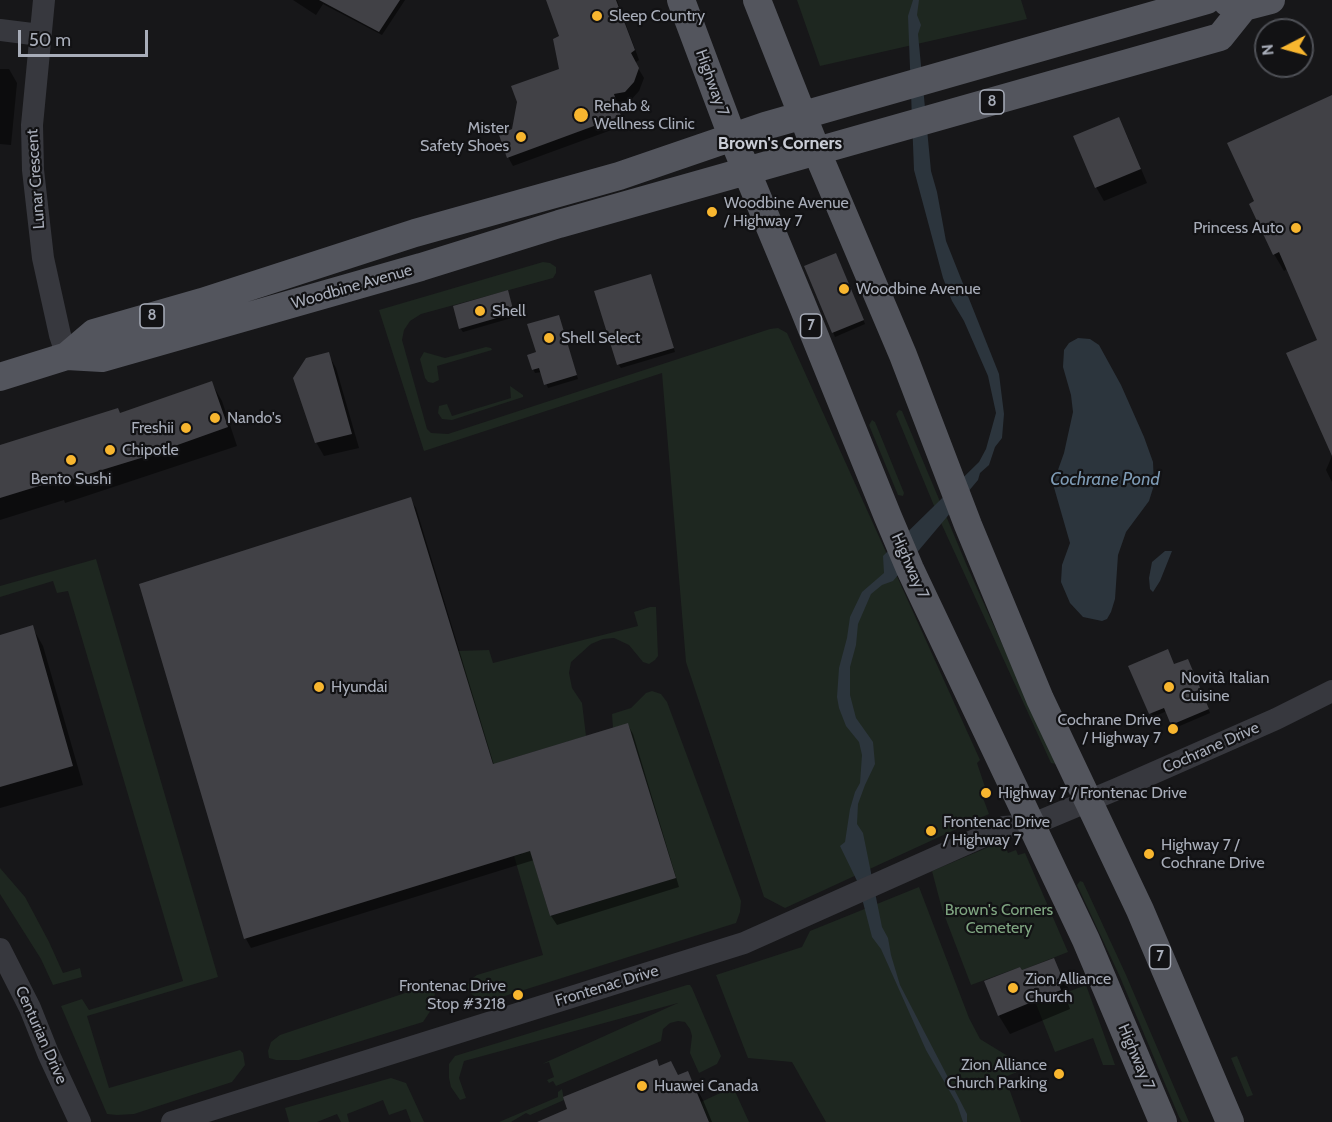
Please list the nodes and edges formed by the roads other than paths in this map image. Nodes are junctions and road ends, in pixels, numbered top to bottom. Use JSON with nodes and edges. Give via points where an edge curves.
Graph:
{"nodes":[{"id":1,"x":44,"y":0,"type":"edge"},
{"id":2,"x":681,"y":0,"type":"edge"},
{"id":3,"x":757,"y":0,"type":"edge"},
{"id":4,"x":1207,"y":0,"type":"edge"},
{"id":5,"x":1217,"y":0,"type":"edge"},
{"id":6,"x":1271,"y":0,"type":"edge"},
{"id":7,"x":1244,"y":7,"type":"junction"},
{"id":8,"x":0,"y":30,"type":"edge"},
{"id":9,"x":40,"y":35,"type":"junction"},
{"id":10,"x":804,"y":116,"type":"junction"},
{"id":11,"x":732,"y":136,"type":"junction"},
{"id":12,"x":817,"y":152,"type":"junction"},
{"id":13,"x":746,"y":171,"type":"junction"},
{"id":14,"x":67,"y":356,"type":"junction"},
{"id":15,"x":0,"y":377,"type":"edge"},
{"id":16,"x":1332,"y":691,"type":"edge"},
{"id":17,"x":1089,"y":801,"type":"junction"},
{"id":18,"x":1031,"y":825,"type":"junction"},
{"id":19,"x":0,"y":949,"type":"edge"},
{"id":20,"x":80,"y":1122,"type":"edge"},
{"id":21,"x":172,"y":1122,"type":"edge"},
{"id":22,"x":1162,"y":1122,"type":"edge"},
{"id":23,"x":1230,"y":1122,"type":"edge"}],
"edges":[{"from":1,"to":9,"type":"street","name":"Lunar Crescent"},
{"from":2,"to":11,"type":"main road","name":"Highway 7","number":"7"},
{"from":3,"to":10,"type":"main road","number":"7"},
{"from":4,"to":10,"type":"main road","name":"Woodbine Avenue","number":"8"},
{"from":5,"to":7,"type":"main road"},
{"from":6,"to":7,"type":"main road"},
{"from":7,"to":12,"type":"main road","name":"Woodbine Avenue","number":"8","via":[[1220,37]]},
{"from":8,"to":9,"type":"street"},
{"from":9,"to":14,"type":"street","name":"Lunar Crescent","via":[[32,125],[35,193],[43,258]]},
{"from":10,"to":11,"type":"main road","name":"Woodbine Avenue","number":"8"},
{"from":10,"to":12,"type":"main road","number":"7"},
{"from":11,"to":13,"type":"main road","name":"Highway 7","number":"7"},
{"from":11,"to":14,"type":"main road","name":"Woodbine Avenue","number":"8","via":[[619,176],[415,233],[94,333]]},
{"from":12,"to":13,"type":"main road","name":"Woodbine Avenue","number":"8"},
{"from":12,"to":17,"type":"main road","number":"7","via":[[903,355],[1040,699]]},
{"from":13,"to":14,"type":"main road","name":"Woodbine Avenue","number":"8","via":[[102,358]]},
{"from":13,"to":18,"type":"main road","name":"Highway 7","number":"7","via":[[910,569]]},
{"from":14,"to":15,"type":"main road","name":"Woodbine Avenue","number":"8"},
{"from":16,"to":17,"type":"street","name":"Cochrane Drive"},
{"from":17,"to":18,"type":"street","name":"Cochrane Drive"},
{"from":17,"to":23,"type":"main road","number":"7"},
{"from":18,"to":21,"type":"street","name":"Frontenac Drive","via":[[1004,827],[744,943]]},
{"from":18,"to":22,"type":"main road","name":"Highway 7","number":"7","via":[[1086,940]]},
{"from":19,"to":20,"type":"street","name":"Centurian Drive"}]}
